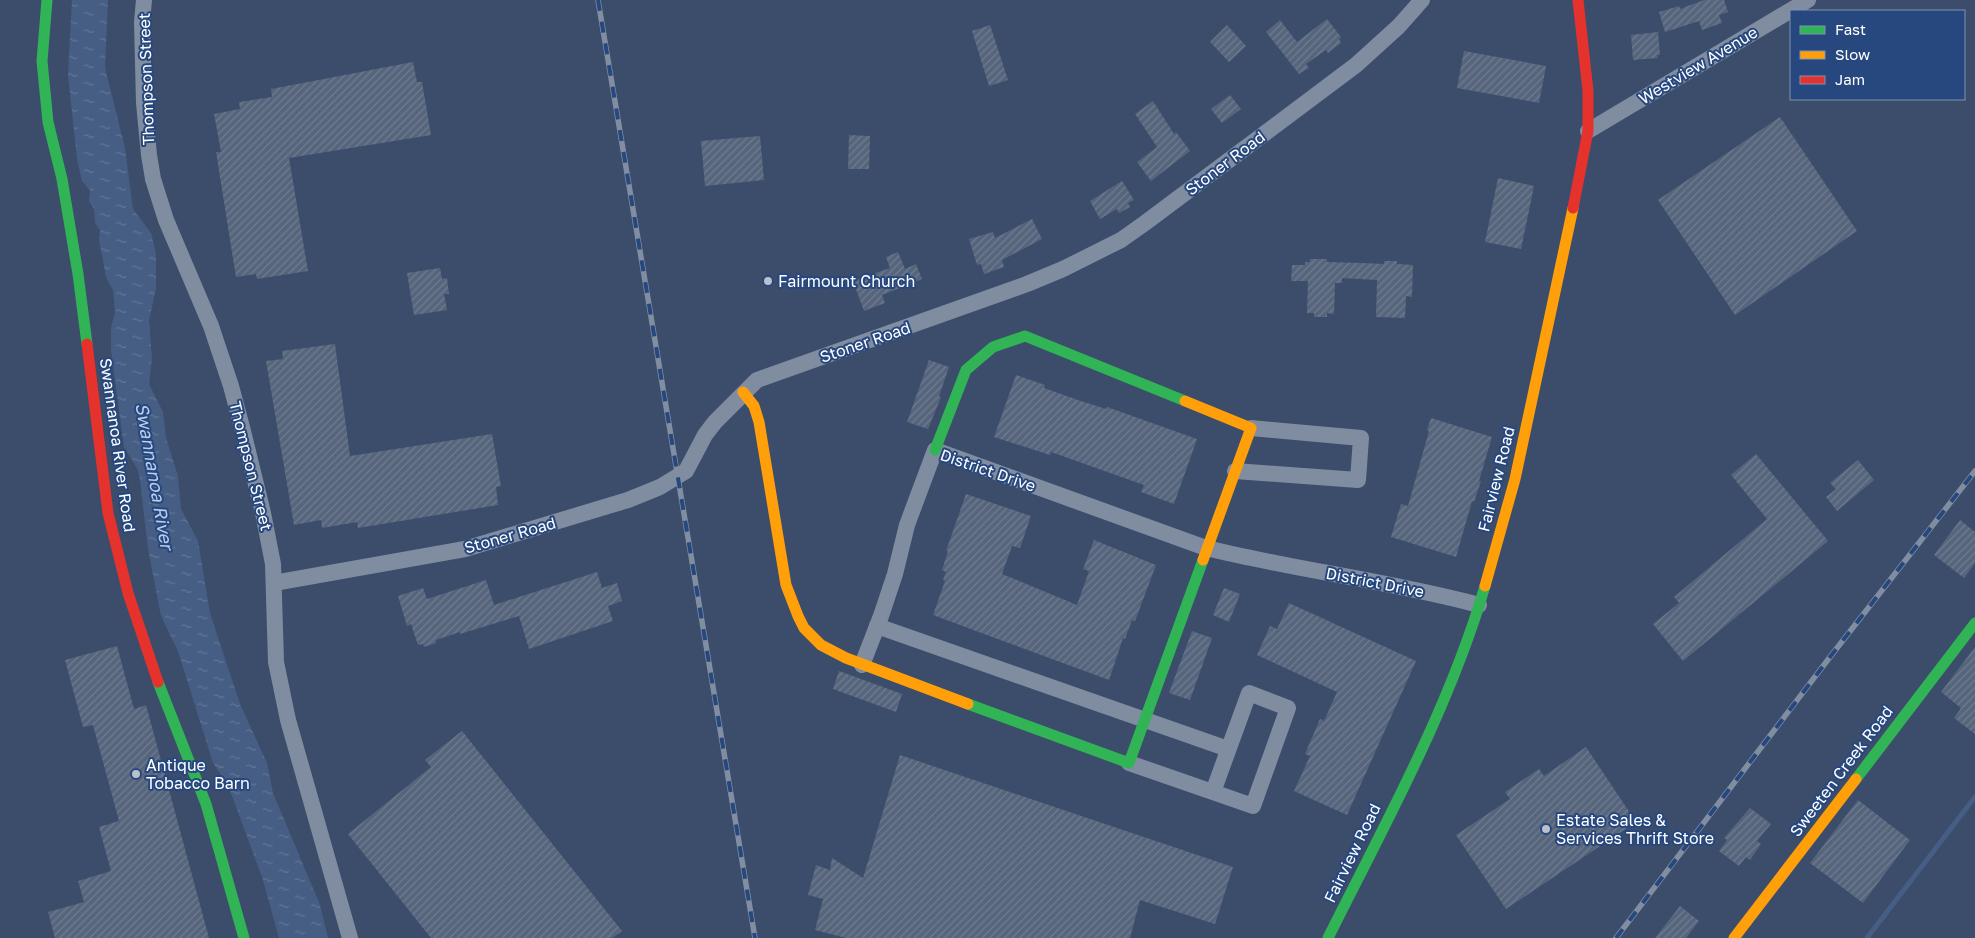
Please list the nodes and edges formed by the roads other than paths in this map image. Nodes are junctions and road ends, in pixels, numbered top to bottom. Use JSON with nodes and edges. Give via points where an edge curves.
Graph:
{"nodes":[{"id":1,"x":47,"y":0,"type":"edge"},
{"id":2,"x":144,"y":0,"type":"edge"},
{"id":3,"x":1422,"y":0,"type":"edge"},
{"id":4,"x":1578,"y":0,"type":"edge"},
{"id":5,"x":1808,"y":0,"type":"edge"},
{"id":6,"x":1791,"y":10,"type":"edge"},
{"id":7,"x":1790,"y":11,"type":"edge"},
{"id":8,"x":1588,"y":131,"type":"junction"},
{"id":9,"x":743,"y":392,"type":"junction"},
{"id":10,"x":1251,"y":428,"type":"junction"},
{"id":11,"x":934,"y":450,"type":"junction"},
{"id":12,"x":1235,"y":471,"type":"junction"},
{"id":13,"x":1206,"y":548,"type":"junction"},
{"id":14,"x":274,"y":583,"type":"junction"},
{"id":15,"x":1479,"y":605,"type":"junction"},
{"id":16,"x":1975,"y":623,"type":"edge"},
{"id":17,"x":877,"y":626,"type":"junction"},
{"id":18,"x":862,"y":665,"type":"junction"},
{"id":19,"x":1144,"y":721,"type":"junction"},
{"id":20,"x":1228,"y":749,"type":"junction"},
{"id":21,"x":1129,"y":763,"type":"junction"},
{"id":22,"x":1213,"y":792,"type":"junction"},
{"id":23,"x":244,"y":938,"type":"edge"},
{"id":24,"x":350,"y":938,"type":"edge"},
{"id":25,"x":1328,"y":938,"type":"edge"},
{"id":26,"x":1734,"y":938,"type":"edge"}],
"edges":[{"from":1,"to":23,"type":"main road","name":"Swannanoa River Road","via":[[42,60],[48,122],[62,179],[78,274],[108,513],[128,593],[164,702],[206,804]]},
{"from":2,"to":14,"type":"street","name":"Thompson Street","via":[[144,103],[153,179],[158,200],[231,386],[269,538]]},
{"from":3,"to":9,"type":"street","name":"Stoner Road","via":[[1356,65],[1121,240],[1027,284],[768,375]]},
{"from":4,"to":8,"type":"main road","name":"Fairview Road","via":[[1588,92]]},
{"from":5,"to":6,"type":"street","name":"Westview Avenue"},
{"from":7,"to":8,"type":"street","name":"Westview Avenue"},
{"from":8,"to":15,"type":"main road","name":"Fairview Road","via":[[1516,479]]},
{"from":9,"to":14,"type":"street","name":"Stoner Road","via":[[715,422],[686,471],[660,487],[618,503],[465,549]]},
{"from":9,"to":18,"type":"main road","via":[[754,406],[759,422],[792,606],[804,628],[820,646]]},
{"from":10,"to":11,"type":"main road","via":[[1025,336],[994,347],[966,370]]},
{"from":10,"to":12,"type":"main road"},
{"from":10,"to":12,"type":"street","via":[[1361,438],[1358,480]]},
{"from":11,"to":13,"type":"street","name":"District Drive"},
{"from":11,"to":17,"type":"street","name":"District Drive"},
{"from":12,"to":13,"type":"main road"},
{"from":13,"to":15,"type":"street","name":"District Drive"},
{"from":13,"to":19,"type":"main road"},
{"from":14,"to":24,"type":"street","name":"Thompson Street","via":[[276,662],[281,688]]},
{"from":15,"to":25,"type":"main road","name":"Fairview Road","via":[[1414,766]]},
{"from":16,"to":26,"type":"main road","name":"Sweeten Creek Road"},
{"from":17,"to":18,"type":"street","name":"District Drive"},
{"from":17,"to":19,"type":"street"},
{"from":18,"to":21,"type":"main road"},
{"from":19,"to":20,"type":"street"},
{"from":19,"to":21,"type":"main road"},
{"from":20,"to":22,"type":"street"},
{"from":20,"to":22,"type":"street","via":[[1248,693],[1288,708],[1253,806]]},
{"from":21,"to":22,"type":"street"}]}
